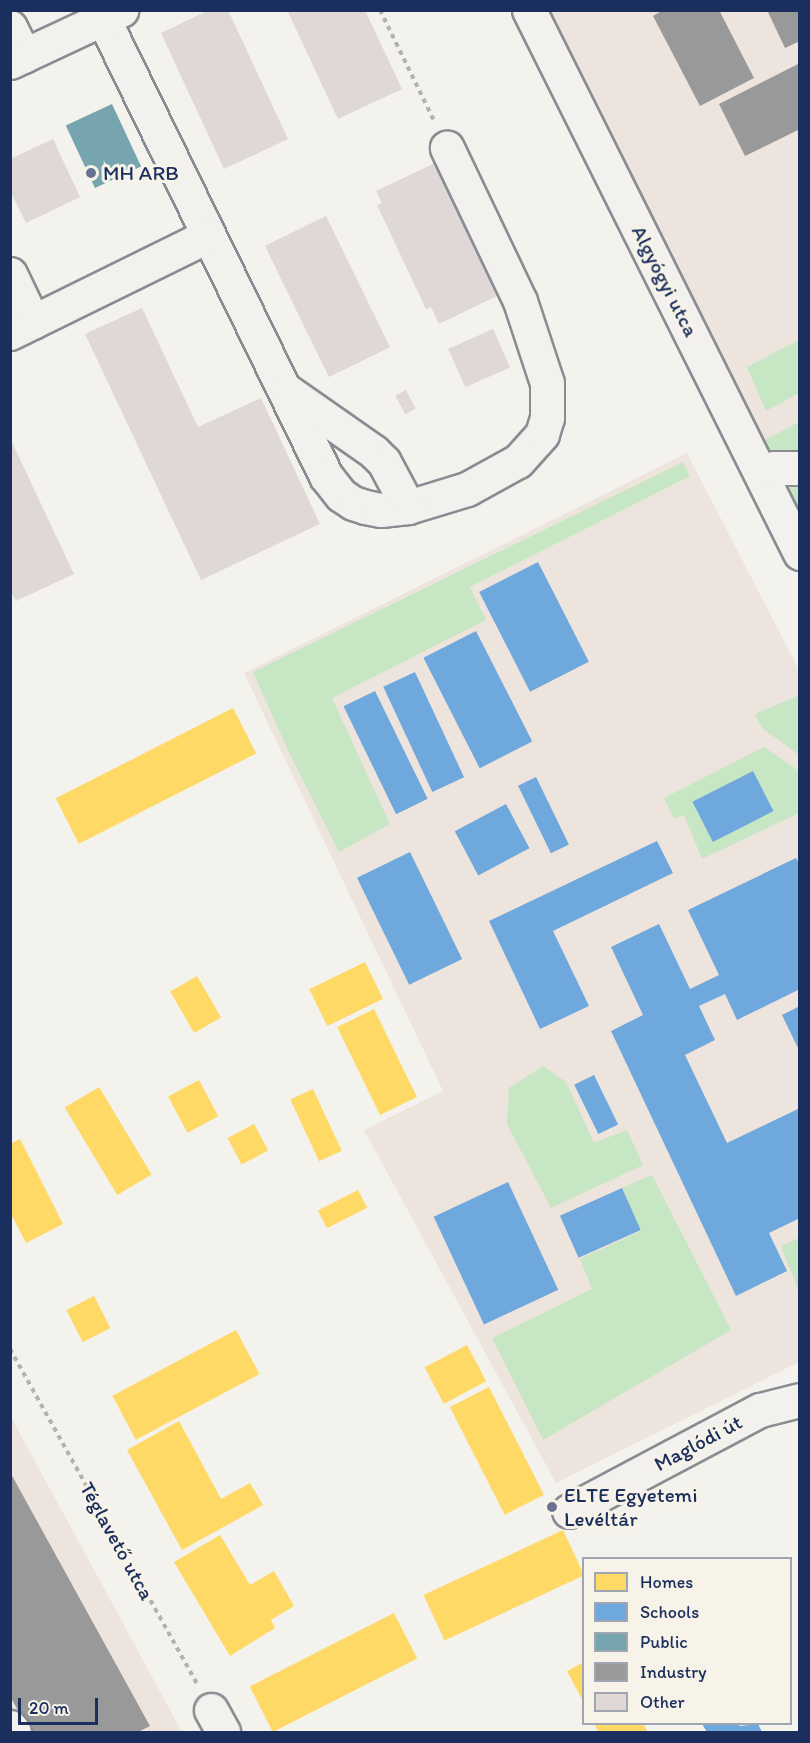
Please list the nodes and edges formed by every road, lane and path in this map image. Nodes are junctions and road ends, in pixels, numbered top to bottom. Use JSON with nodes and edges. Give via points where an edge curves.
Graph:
{"nodes":[{"id":1,"x":380,"y":10,"type":"edge"},
{"id":2,"x":529,"y":10,"type":"edge"},
{"id":3,"x":108,"y":13,"type":"edge"},
{"id":4,"x":15,"y":48,"type":"edge"},
{"id":5,"x":447,"y":148,"type":"joint"},
{"id":6,"x":207,"y":236,"type":"junction"},
{"id":7,"x":10,"y":274,"type":"edge"},
{"id":8,"x":22,"y":327,"type":"edge"},
{"id":9,"x":286,"y":390,"type":"junction"},
{"id":10,"x":800,"y":468,"type":"edge"},
{"id":11,"x":761,"y":471,"type":"junction"},
{"id":12,"x":408,"y":507,"type":"junction"},
{"id":13,"x":800,"y":553,"type":"edge"},
{"id":14,"x":10,"y":1349,"type":"edge"},
{"id":15,"x":800,"y":1400,"type":"edge"},
{"id":16,"x":569,"y":1511,"type":"dead end"},
{"id":17,"x":213,"y":1725,"type":"edge"},
{"id":18,"x":10,"y":1727,"type":"edge"},
{"id":19,"x":14,"y":1732,"type":"edge"}],
"edges":[{"from":1,"to":5,"type":"path"},
{"from":2,"to":11,"type":"street","name":"Algyógyi utca"},
{"from":3,"to":4,"type":"street"},
{"from":3,"to":6,"type":"street"},
{"from":5,"to":12,"type":"street","via":[[520,301],[542,361],[549,402],[542,434],[518,461],[467,489]]},
{"from":6,"to":8,"type":"street"},
{"from":6,"to":9,"type":"street"},
{"from":7,"to":8,"type":"street"},
{"from":9,"to":12,"type":"street","via":[[374,452],[384,462]]},
{"from":9,"to":12,"type":"street","via":[[326,476],[341,495],[353,503],[381,510]]},
{"from":10,"to":11,"type":"street"},
{"from":11,"to":13,"type":"street","name":"Algyógyi utca"},
{"from":14,"to":17,"type":"path","name":"Téglavető utca"},
{"from":15,"to":16,"type":"street","name":"Maglódi út","via":[[760,1410]]},
{"from":18,"to":19,"type":"street"}]}
